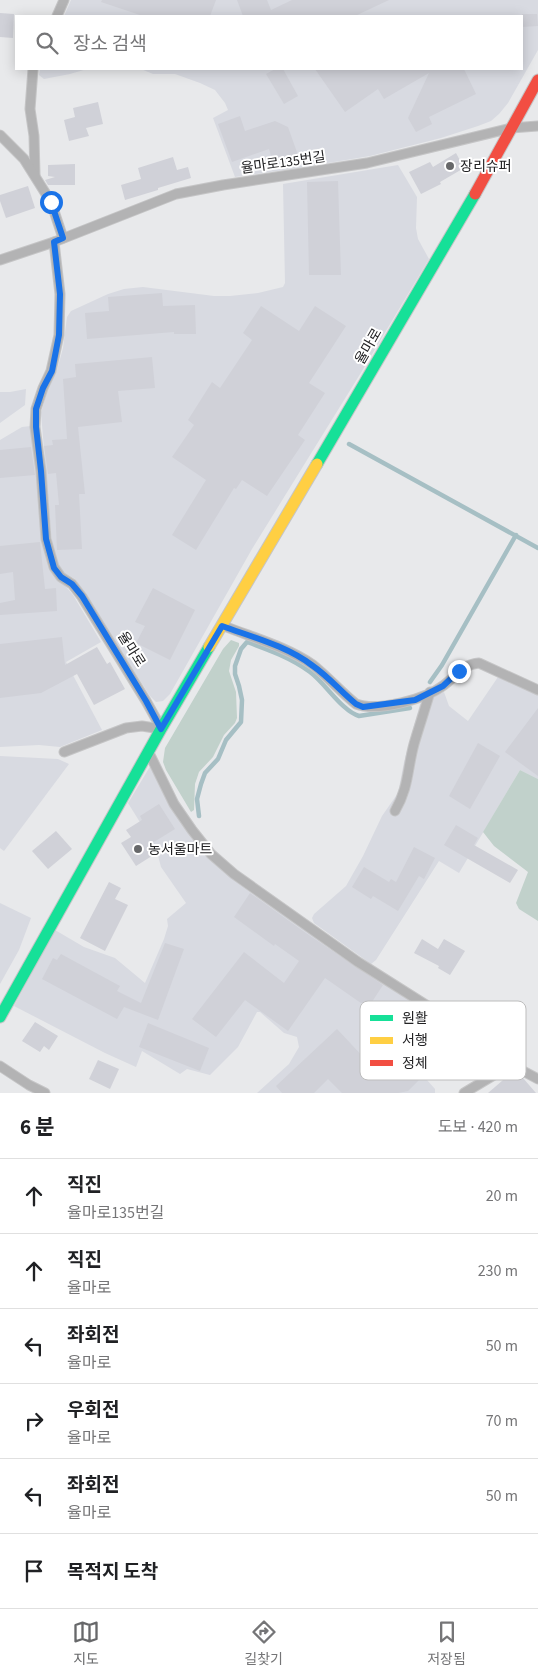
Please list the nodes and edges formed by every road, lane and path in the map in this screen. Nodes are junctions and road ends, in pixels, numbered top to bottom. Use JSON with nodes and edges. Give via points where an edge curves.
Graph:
{"nodes":[{"id":1,"x":64,"y":0,"type":"edge"},
{"id":2,"x":57,"y":15,"type":"edge"},
{"id":3,"x":33,"y":70,"type":"edge"},
{"id":4,"x":538,"y":80,"type":"edge"},
{"id":5,"x":538,"y":126,"type":"edge"},
{"id":6,"x":512,"y":128,"type":"junction"},
{"id":7,"x":0,"y":135,"type":"edge"},
{"id":8,"x":35,"y":175,"type":"junction"},
{"id":9,"x":63,"y":238,"type":"junction"},
{"id":10,"x":54,"y":242,"type":"junction"},
{"id":11,"x":0,"y":260,"type":"edge"},
{"id":12,"x":222,"y":626,"type":"junction"},
{"id":13,"x":538,"y":690,"type":"edge"},
{"id":14,"x":430,"y":692,"type":"junction"},
{"id":15,"x":161,"y":729,"type":"junction"},
{"id":16,"x":148,"y":751,"type":"junction"},
{"id":17,"x":64,"y":752,"type":"dead end"},
{"id":18,"x":395,"y":811,"type":"dead end"},
{"id":19,"x":420,"y":1001,"type":"edge"},
{"id":20,"x":0,"y":1016,"type":"edge"},
{"id":21,"x":0,"y":1066,"type":"edge"},
{"id":22,"x":526,"y":1073,"type":"edge"},
{"id":23,"x":538,"y":1079,"type":"edge"},
{"id":24,"x":486,"y":1080,"type":"edge"},
{"id":25,"x":45,"y":1093,"type":"edge"},
{"id":26,"x":464,"y":1093,"type":"edge"}],
"edges":[{"from":1,"to":2,"type":"lane"},
{"from":3,"to":8,"type":"lane","via":[[30,109]]},
{"from":4,"to":6,"type":"street","name":"율마로"},
{"from":5,"to":6,"type":"lane","name":"율마로135번길"},
{"from":6,"to":9,"type":"lane","name":"율마로135번길","via":[[367,163],[176,194]]},
{"from":6,"to":12,"type":"street","name":"율마로"},
{"from":7,"to":8,"type":"lane"},
{"from":8,"to":9,"type":"lane","via":[[51,202]]},
{"from":9,"to":10,"type":"lane","name":"율마로135번길"},
{"from":10,"to":11,"type":"lane","name":"율마로135번길"},
{"from":10,"to":15,"type":"lane","name":"율마로","via":[[60,294],[59,335],[52,371],[36,409],[46,539],[54,568],[82,596]]},
{"from":12,"to":14,"type":"lane","via":[[299,657],[363,707],[415,700]]},
{"from":12,"to":15,"type":"street","name":"율마로"},
{"from":13,"to":14,"type":"lane","via":[[479,663],[469,664],[443,686]]},
{"from":14,"to":18,"type":"lane","via":[[414,745],[408,782]]},
{"from":15,"to":16,"type":"street","name":"율마로"},
{"from":15,"to":17,"type":"lane","via":[[126,728]]},
{"from":16,"to":19,"type":"lane","via":[[174,804],[217,859],[358,962]]},
{"from":16,"to":20,"type":"street","name":"율마로"},
{"from":21,"to":25,"type":"lane"},
{"from":22,"to":23,"type":"lane"},
{"from":24,"to":26,"type":"lane"}]}
